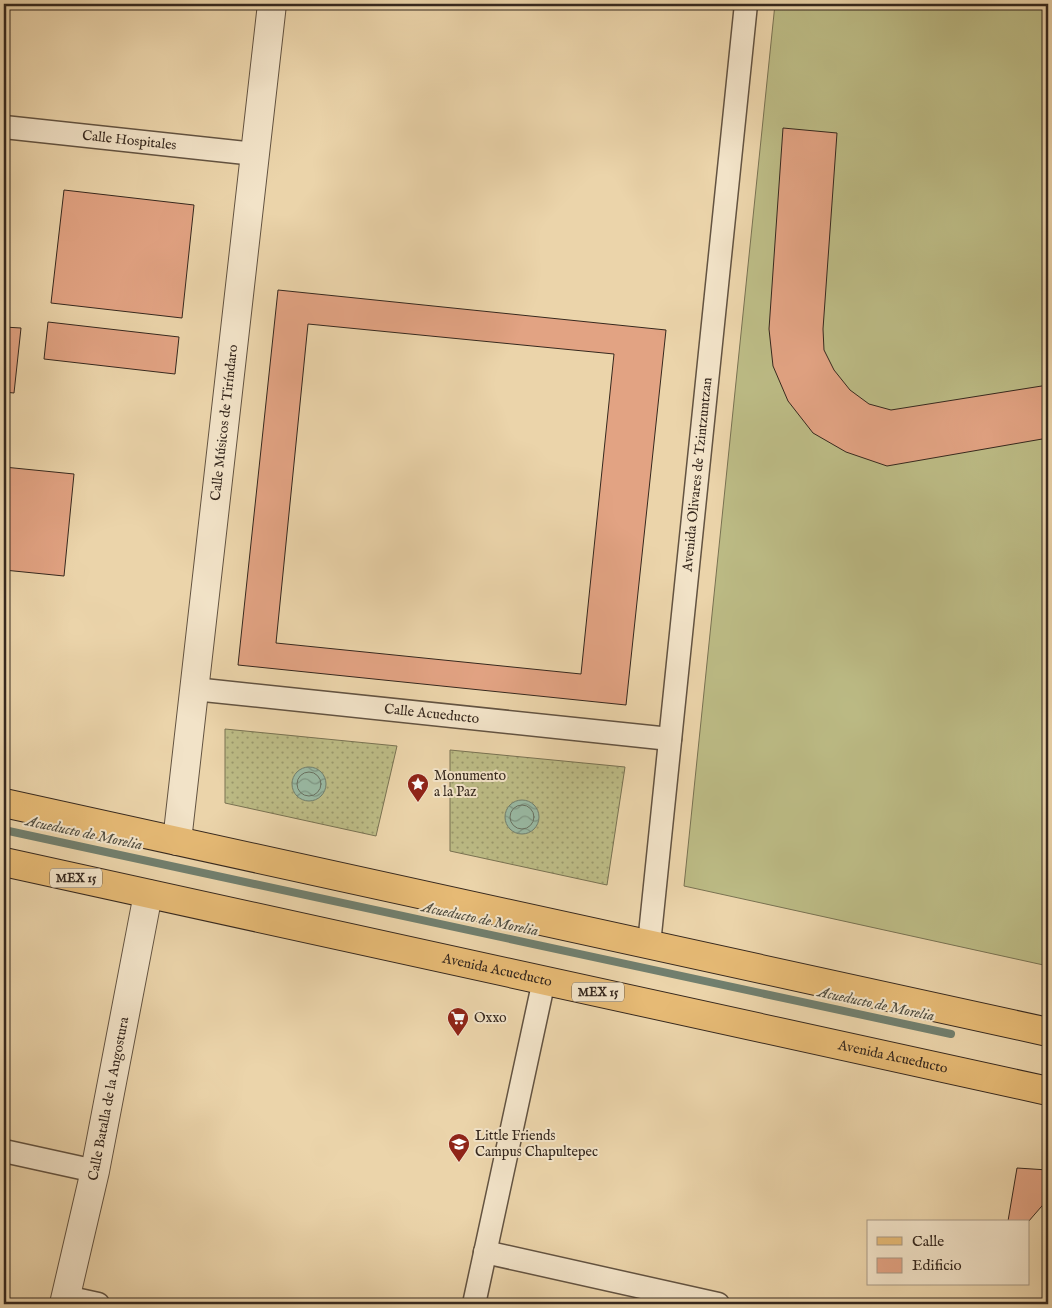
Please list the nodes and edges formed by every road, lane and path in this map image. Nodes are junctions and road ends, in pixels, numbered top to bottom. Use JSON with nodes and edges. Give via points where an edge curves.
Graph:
{"nodes":[{"id":1,"x":272,"y":4,"type":"edge"},
{"id":2,"x":746,"y":4,"type":"edge"},
{"id":3,"x":4,"y":127,"type":"edge"},
{"id":4,"x":255,"y":154,"type":"junction"},
{"id":5,"x":194,"y":688,"type":"junction"},
{"id":6,"x":670,"y":739,"type":"junction"},
{"id":7,"x":4,"y":803,"type":"edge"},
{"id":8,"x":176,"y":841,"type":"junction"},
{"id":9,"x":4,"y":862,"type":"edge"},
{"id":10,"x":148,"y":894,"type":"junction"},
{"id":11,"x":649,"y":944,"type":"junction"},
{"id":12,"x":544,"y":980,"type":"junction"},
{"id":13,"x":1048,"y":1032,"type":"edge"},
{"id":14,"x":1048,"y":1092,"type":"edge"},
{"id":15,"x":4,"y":1151,"type":"edge"},
{"id":16,"x":96,"y":1171,"type":"junction"},
{"id":17,"x":485,"y":1252,"type":"junction"},
{"id":18,"x":65,"y":1301,"type":"edge"},
{"id":19,"x":708,"y":1303,"type":"edge"},
{"id":20,"x":98,"y":1304,"type":"edge"},
{"id":21,"x":474,"y":1304,"type":"edge"}],
"edges":[{"from":1,"to":4,"type":"street","name":"Calle Músicos de Tiríndaro"},
{"from":2,"to":6,"type":"street","name":"Avenida Olivares de Tzintzuntzan"},
{"from":3,"to":4,"type":"street","name":"Calle Hospitales"},
{"from":4,"to":5,"type":"street","name":"Calle Músicos de Tiríndaro"},
{"from":5,"to":6,"type":"street","name":"Calle Acueducto"},
{"from":5,"to":8,"type":"street","name":"Calle Músicos de Tiríndaro"},
{"from":6,"to":11,"type":"street","name":"Avenida Olivares de Tzintzuntzan"},
{"from":7,"to":8,"type":"main road"},
{"from":8,"to":11,"type":"main road"},
{"from":9,"to":10,"type":"main road","name":"Avenida Acueducto","number":"MEX 15"},
{"from":10,"to":12,"type":"main road","name":"Avenida Acueducto","number":"MEX 15"},
{"from":10,"to":16,"type":"street","name":"Calle Batalla de la Angostura"},
{"from":11,"to":13,"type":"main road"},
{"from":12,"to":14,"type":"main road","name":"Avenida Acueducto","number":"MEX 15"},
{"from":12,"to":17,"type":"street"},
{"from":15,"to":16,"type":"street"},
{"from":16,"to":18,"type":"street","name":"Calle Batalla de la Angostura"},
{"from":17,"to":19,"type":"street"},
{"from":17,"to":21,"type":"street"},
{"from":18,"to":20,"type":"street"}]}
